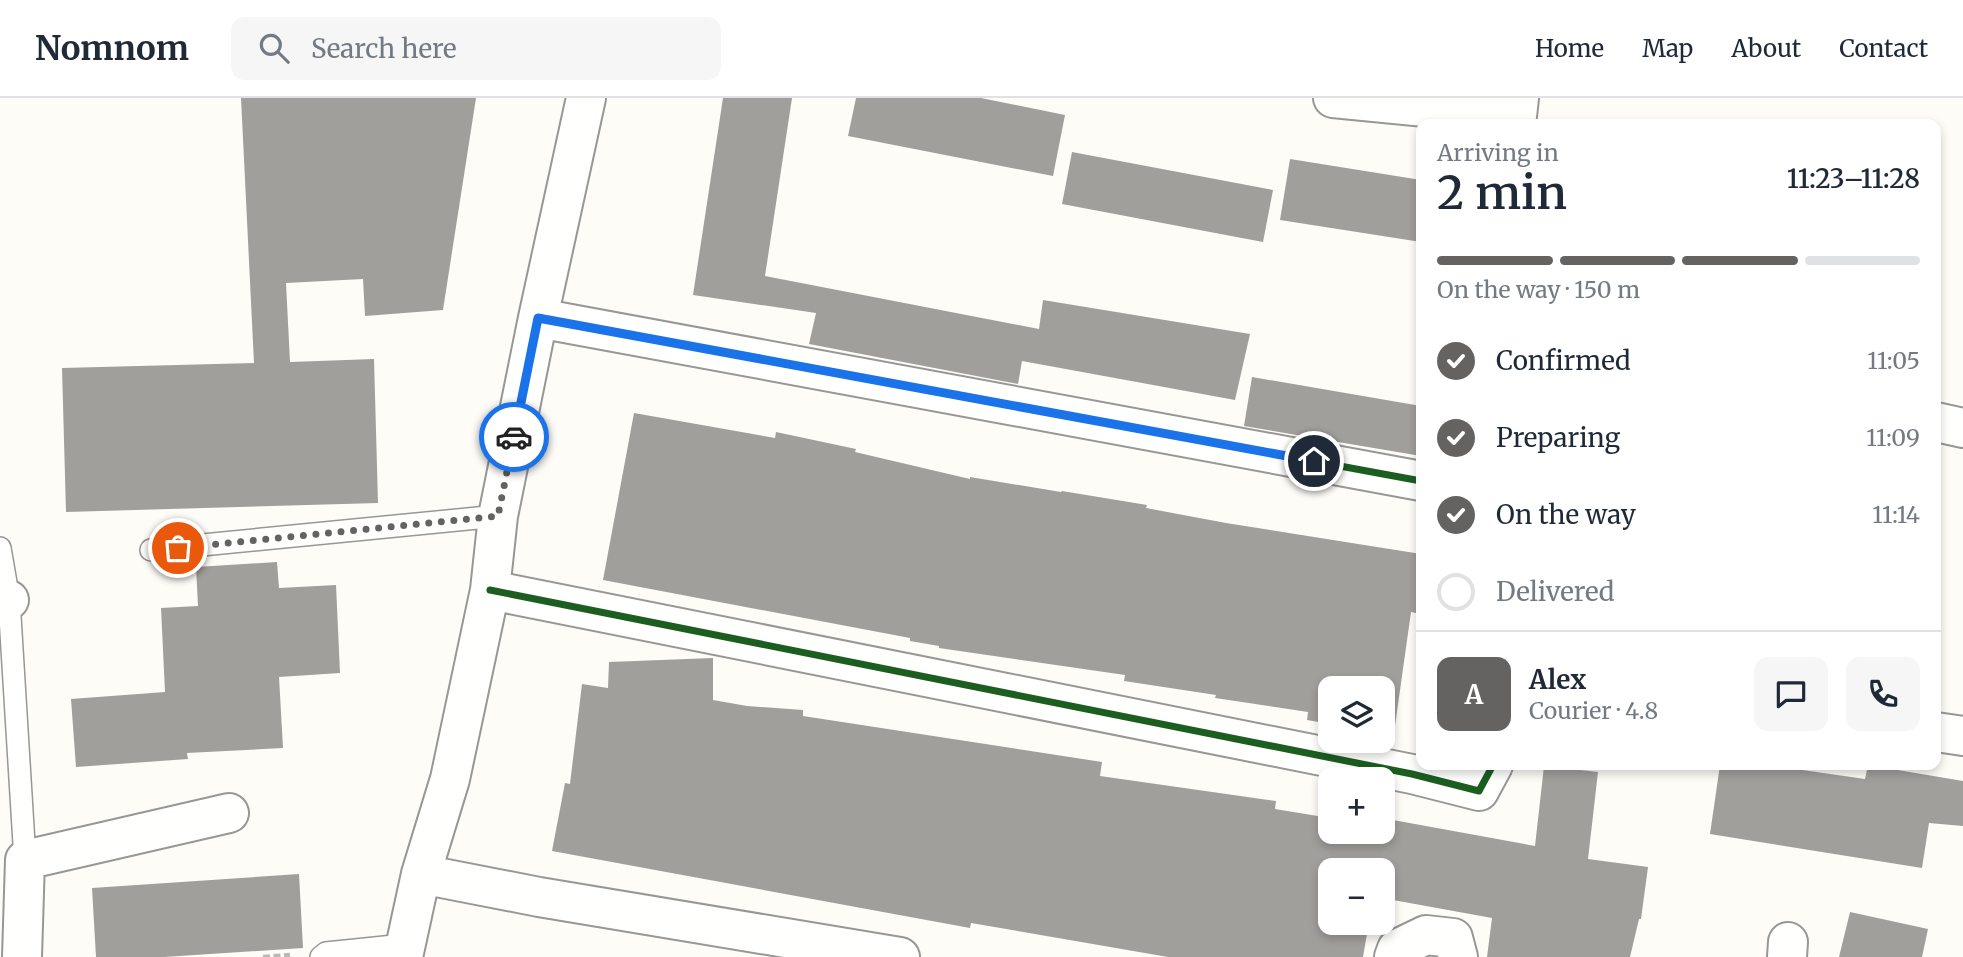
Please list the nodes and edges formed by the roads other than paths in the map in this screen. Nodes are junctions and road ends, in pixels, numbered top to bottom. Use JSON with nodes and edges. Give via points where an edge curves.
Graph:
{"nodes":[{"id":1,"x":586,"y":98,"type":"edge"},
{"id":2,"x":1333,"y":98,"type":"edge"},
{"id":3,"x":1519,"y":98,"type":"edge"},
{"id":4,"x":538,"y":318,"type":"junction"},
{"id":5,"x":1941,"y":423,"type":"edge"},
{"id":6,"x":1963,"y":428,"type":"edge"},
{"id":7,"x":1416,"y":480,"type":"edge"},
{"id":8,"x":498,"y":516,"type":"junction"},
{"id":9,"x":0,"y":548,"type":"edge"},
{"id":10,"x":151,"y":550,"type":"dead end"},
{"id":11,"x":490,"y":590,"type":"junction"},
{"id":12,"x":5,"y":600,"type":"edge"},
{"id":13,"x":1941,"y":733,"type":"edge"},
{"id":14,"x":1963,"y":736,"type":"edge"},
{"id":15,"x":1416,"y":763,"type":"edge"},
{"id":16,"x":1432,"y":770,"type":"edge"},
{"id":17,"x":1490,"y":770,"type":"edge"},
{"id":18,"x":229,"y":813,"type":"dead end"},
{"id":19,"x":25,"y":860,"type":"junction"},
{"id":20,"x":421,"y":874,"type":"junction"},
{"id":21,"x":403,"y":951,"type":"edge"},
{"id":22,"x":22,"y":957,"type":"edge"},
{"id":23,"x":321,"y":957,"type":"edge"},
{"id":24,"x":900,"y":957,"type":"edge"},
{"id":25,"x":1395,"y":957,"type":"edge"},
{"id":26,"x":1458,"y":957,"type":"edge"}],
"edges":[{"from":1,"to":4,"type":"street"},
{"from":2,"to":3,"type":"street","via":[[1517,116]]},
{"from":4,"to":7,"type":"street"},
{"from":4,"to":8,"type":"street"},
{"from":5,"to":6,"type":"street"},
{"from":8,"to":10,"type":"lane"},
{"from":8,"to":11,"type":"street"},
{"from":9,"to":12,"type":"lane"},
{"from":11,"to":15,"type":"street"},
{"from":11,"to":20,"type":"street","via":[[450,779]]},
{"from":12,"to":19,"type":"lane"},
{"from":13,"to":14,"type":"street"},
{"from":16,"to":17,"type":"street","via":[[1479,791]]},
{"from":18,"to":19,"type":"street"},
{"from":19,"to":22,"type":"street"},
{"from":20,"to":21,"type":"street"},
{"from":20,"to":24,"type":"street"},
{"from":21,"to":23,"type":"lane","via":[[326,953]]},
{"from":25,"to":26,"type":"street","via":[[1397,949],[1426,935],[1453,938]]}]}
